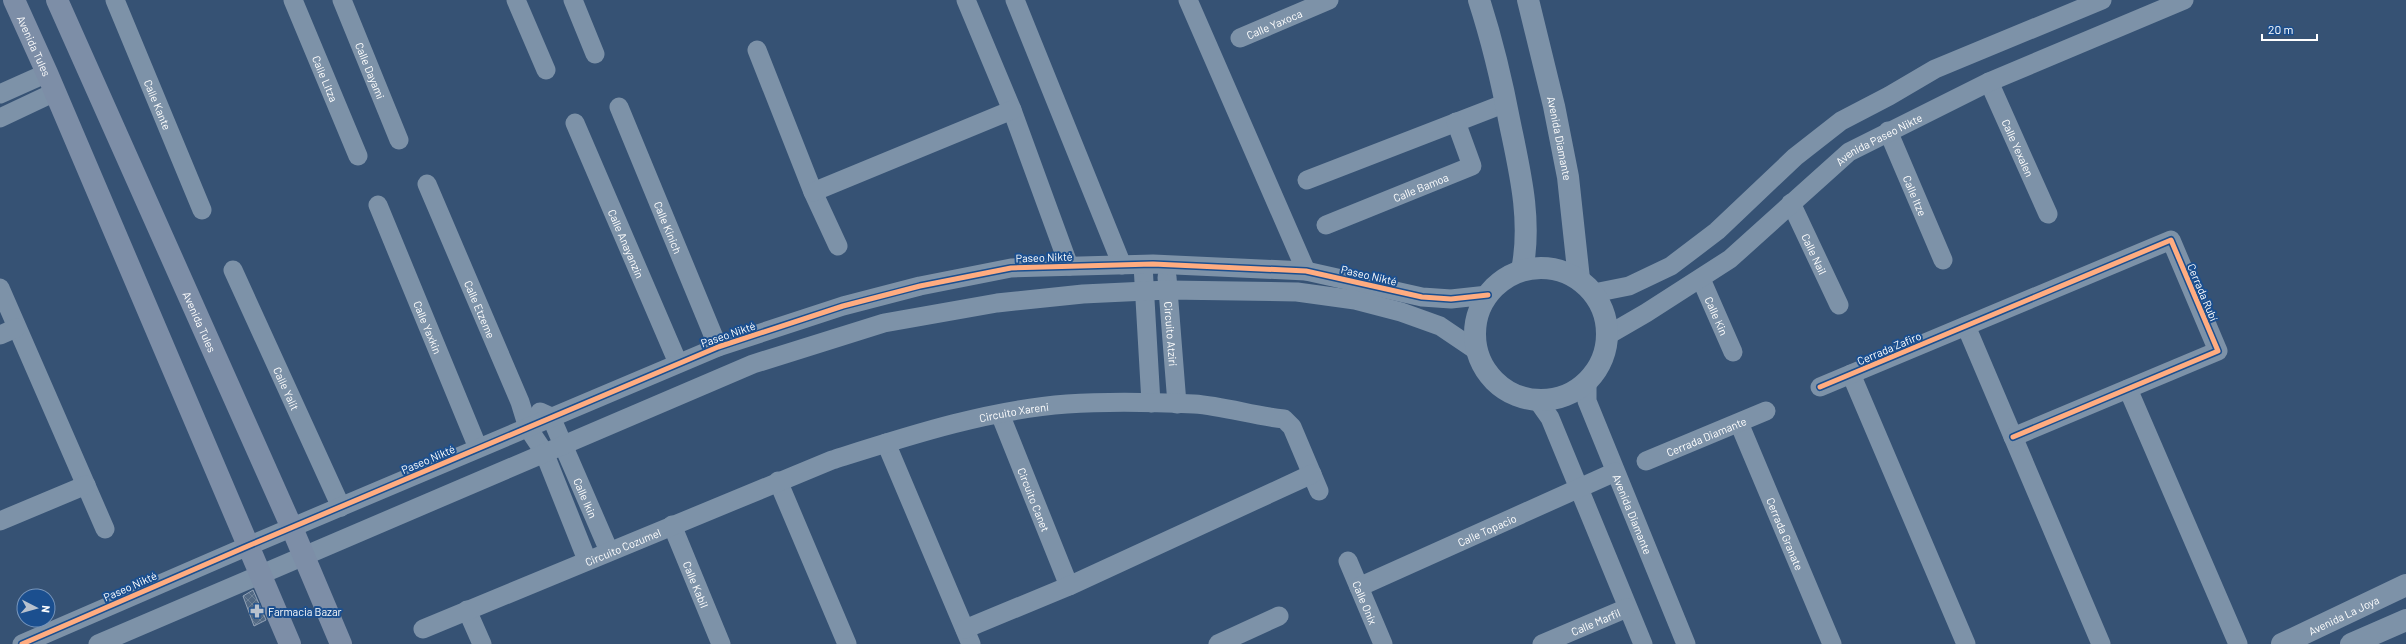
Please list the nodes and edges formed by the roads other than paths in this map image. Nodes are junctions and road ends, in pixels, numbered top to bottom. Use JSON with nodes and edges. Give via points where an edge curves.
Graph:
{"nodes":[{"id":1,"x":14,"y":0,"type":"edge"},
{"id":2,"x":57,"y":0,"type":"edge"},
{"id":3,"x":115,"y":0,"type":"edge"},
{"id":4,"x":293,"y":0,"type":"edge"},
{"id":5,"x":342,"y":0,"type":"edge"},
{"id":6,"x":516,"y":0,"type":"edge"},
{"id":7,"x":572,"y":0,"type":"edge"},
{"id":8,"x":966,"y":0,"type":"edge"},
{"id":9,"x":1014,"y":0,"type":"edge"},
{"id":10,"x":1188,"y":0,"type":"edge"},
{"id":11,"x":1330,"y":0,"type":"edge"},
{"id":12,"x":1479,"y":0,"type":"edge"},
{"id":13,"x":1528,"y":0,"type":"edge"},
{"id":14,"x":2102,"y":0,"type":"edge"},
{"id":15,"x":2184,"y":0,"type":"edge"},
{"id":16,"x":1240,"y":38,"type":"dead end"},
{"id":17,"x":757,"y":50,"type":"dead end"},
{"id":18,"x":595,"y":54,"type":"dead end"},
{"id":19,"x":546,"y":70,"type":"dead end"},
{"id":20,"x":47,"y":73,"type":"junction"},
{"id":21,"x":1989,"y":82,"type":"junction"},
{"id":22,"x":55,"y":92,"type":"junction"},
{"id":23,"x":0,"y":94,"type":"edge"},
{"id":24,"x":1506,"y":103,"type":"junction"},
{"id":25,"x":619,"y":108,"type":"dead end"},
{"id":26,"x":1012,"y":110,"type":"junction"},
{"id":27,"x":0,"y":118,"type":"edge"},
{"id":28,"x":1456,"y":122,"type":"junction"},
{"id":29,"x":575,"y":123,"type":"dead end"},
{"id":30,"x":1888,"y":131,"type":"junction"},
{"id":31,"x":399,"y":140,"type":"dead end"},
{"id":32,"x":358,"y":156,"type":"dead end"},
{"id":33,"x":1307,"y":180,"type":"dead end"},
{"id":34,"x":427,"y":184,"type":"dead end"},
{"id":35,"x":813,"y":192,"type":"junction"},
{"id":36,"x":1791,"y":203,"type":"junction"},
{"id":37,"x":378,"y":205,"type":"dead end"},
{"id":38,"x":202,"y":210,"type":"dead end"},
{"id":39,"x":2048,"y":214,"type":"dead end"},
{"id":40,"x":1326,"y":225,"type":"dead end"},
{"id":41,"x":838,"y":246,"type":"dead end"},
{"id":42,"x":1943,"y":260,"type":"dead end"},
{"id":43,"x":1143,"y":264,"type":"junction"},
{"id":44,"x":1122,"y":265,"type":"junction"},
{"id":45,"x":1166,"y":265,"type":"junction"},
{"id":46,"x":1069,"y":266,"type":"junction"},
{"id":47,"x":232,"y":270,"type":"dead end"},
{"id":48,"x":1522,"y":270,"type":"junction"},
{"id":49,"x":1306,"y":271,"type":"junction"},
{"id":50,"x":1701,"y":279,"type":"junction"},
{"id":51,"x":1587,"y":286,"type":"junction"},
{"id":52,"x":0,"y":288,"type":"edge"},
{"id":53,"x":1168,"y":290,"type":"junction"},
{"id":54,"x":1144,"y":292,"type":"junction"},
{"id":55,"x":1488,"y":295,"type":"junction"},
{"id":56,"x":1839,"y":305,"type":"dead end"},
{"id":57,"x":1966,"y":326,"type":"junction"},
{"id":58,"x":8,"y":331,"type":"edge"},
{"id":59,"x":1608,"y":334,"type":"junction"},
{"id":60,"x":718,"y":347,"type":"junction"},
{"id":61,"x":1477,"y":351,"type":"junction"},
{"id":62,"x":1733,"y":352,"type":"dead end"},
{"id":63,"x":678,"y":363,"type":"junction"},
{"id":64,"x":1852,"y":374,"type":"junction"},
{"id":65,"x":1587,"y":383,"type":"junction"},
{"id":66,"x":1820,"y":387,"type":"dead end"},
{"id":67,"x":2128,"y":389,"type":"junction"},
{"id":68,"x":1538,"y":401,"type":"junction"},
{"id":69,"x":520,"y":402,"type":"junction"},
{"id":70,"x":1151,"y":403,"type":"junction"},
{"id":71,"x":1177,"y":404,"type":"junction"},
{"id":72,"x":1766,"y":410,"type":"dead end"},
{"id":73,"x":1000,"y":414,"type":"junction"},
{"id":74,"x":551,"y":417,"type":"junction"},
{"id":75,"x":1739,"y":423,"type":"junction"},
{"id":76,"x":528,"y":428,"type":"junction"},
{"id":77,"x":2013,"y":437,"type":"junction"},
{"id":78,"x":563,"y":443,"type":"junction"},
{"id":79,"x":886,"y":443,"type":"junction"},
{"id":80,"x":478,"y":448,"type":"junction"},
{"id":81,"x":544,"y":452,"type":"junction"},
{"id":82,"x":1646,"y":460,"type":"dead end"},
{"id":83,"x":1615,"y":472,"type":"junction"},
{"id":84,"x":778,"y":481,"type":"junction"},
{"id":85,"x":86,"y":485,"type":"junction"},
{"id":86,"x":1578,"y":488,"type":"junction"},
{"id":87,"x":341,"y":507,"type":"junction"},
{"id":88,"x":0,"y":521,"type":"edge"},
{"id":89,"x":672,"y":525,"type":"junction"},
{"id":90,"x":292,"y":528,"type":"junction"},
{"id":91,"x":105,"y":529,"type":"dead end"},
{"id":92,"x":248,"y":546,"type":"junction"},
{"id":93,"x":610,"y":551,"type":"junction"},
{"id":94,"x":303,"y":555,"type":"junction"},
{"id":95,"x":588,"y":560,"type":"junction"},
{"id":96,"x":1348,"y":561,"type":"dead end"},
{"id":97,"x":259,"y":574,"type":"junction"},
{"id":98,"x":2406,"y":585,"type":"edge"},
{"id":99,"x":1068,"y":586,"type":"junction"},
{"id":100,"x":1359,"y":586,"type":"junction"},
{"id":101,"x":1627,"y":608,"type":"junction"},
{"id":102,"x":467,"y":610,"type":"junction"},
{"id":103,"x":1279,"y":616,"type":"dead end"},
{"id":104,"x":2406,"y":620,"type":"edge"},
{"id":105,"x":423,"y":629,"type":"dead end"},
{"id":106,"x":968,"y":637,"type":"edge"},
{"id":107,"x":1244,"y":639,"type":"edge"},
{"id":108,"x":2375,"y":639,"type":"edge"},
{"id":109,"x":22,"y":644,"type":"edge"},
{"id":110,"x":98,"y":644,"type":"edge"},
{"id":111,"x":290,"y":644,"type":"edge"},
{"id":112,"x":341,"y":644,"type":"edge"},
{"id":113,"x":482,"y":644,"type":"edge"},
{"id":114,"x":721,"y":644,"type":"edge"},
{"id":115,"x":847,"y":644,"type":"edge"},
{"id":116,"x":1218,"y":644,"type":"edge"},
{"id":117,"x":1383,"y":644,"type":"edge"},
{"id":118,"x":1542,"y":644,"type":"edge"},
{"id":119,"x":1643,"y":644,"type":"edge"},
{"id":120,"x":1686,"y":644,"type":"edge"},
{"id":121,"x":1832,"y":644,"type":"edge"},
{"id":122,"x":1966,"y":644,"type":"edge"},
{"id":123,"x":2101,"y":644,"type":"edge"},
{"id":124,"x":2238,"y":644,"type":"edge"},
{"id":125,"x":2282,"y":644,"type":"edge"},
{"id":126,"x":2350,"y":644,"type":"edge"}],
"edges":[{"from":1,"to":20,"type":"main road","name":"Avenida Tules"},
{"from":2,"to":90,"type":"main road","name":"Avenida Tules"},
{"from":3,"to":38,"type":"street","name":"Calle Kante"},
{"from":4,"to":32,"type":"street","name":"Calle Litza"},
{"from":5,"to":31,"type":"street","name":"Calle Dayami"},
{"from":6,"to":19,"type":"street"},
{"from":7,"to":18,"type":"street"},
{"from":8,"to":26,"type":"street"},
{"from":9,"to":44,"type":"street"},
{"from":10,"to":49,"type":"street"},
{"from":11,"to":16,"type":"street","name":"Calle Yaxoca"},
{"from":12,"to":24,"type":"street"},
{"from":13,"to":51,"type":"street","name":"Avenida Diamante","via":[[1554,106]]},
{"from":14,"to":51,"type":"street","via":[[1935,69],[1841,121],[1795,157],[1717,231],[1671,266],[1629,286]]},
{"from":15,"to":21,"type":"street","name":"Avenida Paseo Nikte"},
{"from":17,"to":35,"type":"street"},
{"from":20,"to":22,"type":"main road","name":"Avenida Tules"},
{"from":20,"to":23,"type":"street"},
{"from":21,"to":30,"type":"street","name":"Avenida Paseo Nikte"},
{"from":21,"to":39,"type":"street","name":"Calle Yexalen"},
{"from":22,"to":27,"type":"street"},
{"from":22,"to":92,"type":"main road","name":"Avenida Tules"},
{"from":24,"to":28,"type":"street"},
{"from":24,"to":48,"type":"street","via":[[1526,210],[1526,248]]},
{"from":25,"to":60,"type":"street","name":"Calle Kinich"},
{"from":26,"to":35,"type":"street"},
{"from":26,"to":46,"type":"street"},
{"from":28,"to":33,"type":"street"},
{"from":28,"to":40,"type":"street","name":"Calle Bamoa","via":[[1472,166]]},
{"from":29,"to":63,"type":"street","name":"Calle Anayanzin"},
{"from":30,"to":36,"type":"street","name":"Avenida Paseo Nikte","via":[[1849,152]]},
{"from":30,"to":42,"type":"street","name":"Calle Itze"},
{"from":34,"to":69,"type":"street","name":"Calle Etzeme"},
{"from":35,"to":41,"type":"street"},
{"from":36,"to":50,"type":"street","name":"Avenida Paseo Nikte","via":[[1730,259]]},
{"from":36,"to":56,"type":"street","name":"Calle Nail"},
{"from":37,"to":80,"type":"street","name":"Calle Yaxkin"},
{"from":43,"to":44,"type":"street","name":"Paseo Nikté"},
{"from":43,"to":45,"type":"street","name":"Paseo Nikté"},
{"from":43,"to":54,"type":"street"},
{"from":44,"to":46,"type":"street","name":"Paseo Nikté"},
{"from":45,"to":49,"type":"street","name":"Paseo Nikté"},
{"from":45,"to":53,"type":"street","name":"Circuito Atziri"},
{"from":46,"to":60,"type":"street","name":"Paseo Nikté","via":[[1011,268],[920,286],[843,306]]},
{"from":47,"to":87,"type":"street","name":"Calle Yalit"},
{"from":48,"to":51,"type":"street","via":[[1542,268],[1562,271]]},
{"from":48,"to":55,"type":"street","via":[[1501,282]]},
{"from":49,"to":55,"type":"street","name":"Paseo Nikté","via":[[1422,297],[1451,299]]},
{"from":50,"to":59,"type":"street","name":"Avenida Paseo Nikte"},
{"from":50,"to":62,"type":"street","name":"Calle Kin"},
{"from":51,"to":59,"type":"street","via":[[1604,313]]},
{"from":52,"to":58,"type":"street"},
{"from":53,"to":54,"type":"street"},
{"from":53,"to":61,"type":"street","via":[[1297,292],[1355,300],[1440,326]]},
{"from":53,"to":71,"type":"street","name":"Circuito Atziri"},
{"from":54,"to":70,"type":"street"},
{"from":54,"to":78,"type":"street","via":[[1083,294],[997,302],[884,323],[753,364]]},
{"from":55,"to":61,"type":"street","via":[[1475,332]]},
{"from":57,"to":64,"type":"street","name":"Cerrada Zafiro"},
{"from":57,"to":67,"type":"street","name":"Cerrada Rubí","via":[[2171,240],[2218,351]]},
{"from":57,"to":77,"type":"street"},
{"from":58,"to":85,"type":"street"},
{"from":59,"to":65,"type":"street","via":[[1605,352],[1598,369]]},
{"from":60,"to":63,"type":"street","name":"Paseo Nikté"},
{"from":61,"to":68,"type":"street","via":[[1485,370],[1499,386],[1518,397]]},
{"from":63,"to":74,"type":"street","name":"Paseo Nikté"},
{"from":64,"to":66,"type":"street","name":"Cerrada Zafiro"},
{"from":64,"to":122,"type":"street","name":"Cerrada Zafiro"},
{"from":65,"to":68,"type":"street","via":[[1556,400]]},
{"from":65,"to":83,"type":"street","name":"Avenida Diamante","via":[[1587,401]]},
{"from":67,"to":77,"type":"street","name":"Cerrada Rubí"},
{"from":67,"to":124,"type":"street"},
{"from":68,"to":86,"type":"street","via":[[1550,418]]},
{"from":69,"to":74,"type":"street"},
{"from":69,"to":76,"type":"street"},
{"from":70,"to":71,"type":"street","name":"Circuito Xareni"},
{"from":70,"to":73,"type":"street","name":"Circuito Xareni","via":[[1067,404]]},
{"from":71,"to":99,"type":"street","name":"Circuito Xareni","via":[[1196,404],[1284,419],[1292,427],[1316,483]]},
{"from":72,"to":75,"type":"street","name":"Cerrada Diamante"},
{"from":73,"to":79,"type":"street","name":"Circuito Xareni"},
{"from":73,"to":99,"type":"street","name":"Circuito Canet"},
{"from":74,"to":76,"type":"street","name":"Paseo Nikté"},
{"from":74,"to":78,"type":"street","name":"Calle Ikin"},
{"from":75,"to":82,"type":"street","name":"Cerrada Diamante"},
{"from":75,"to":121,"type":"street","name":"Cerrada Granate"},
{"from":76,"to":80,"type":"street","name":"Paseo Nikté"},
{"from":76,"to":81,"type":"street","name":"Calle Ikin"},
{"from":77,"to":123,"type":"street"},
{"from":78,"to":81,"type":"street"},
{"from":78,"to":93,"type":"street","name":"Calle Ikin"},
{"from":79,"to":84,"type":"street","name":"Circuito Cozumel"},
{"from":79,"to":106,"type":"street","name":"Circuito Xareni"},
{"from":80,"to":87,"type":"street","name":"Paseo Nikté"},
{"from":81,"to":94,"type":"street"},
{"from":81,"to":95,"type":"street","name":"Calle Ikin"},
{"from":83,"to":86,"type":"street","name":"Calle Topacio"},
{"from":83,"to":120,"type":"street","name":"Avenida Diamante"},
{"from":84,"to":89,"type":"street","name":"Circuito Cozumel"},
{"from":84,"to":115,"type":"street"},
{"from":85,"to":88,"type":"street"},
{"from":85,"to":91,"type":"street"},
{"from":86,"to":100,"type":"street","name":"Calle Topacio"},
{"from":86,"to":101,"type":"street"},
{"from":87,"to":90,"type":"street","name":"Paseo Nikté"},
{"from":89,"to":93,"type":"street","name":"Circuito Cozumel"},
{"from":89,"to":114,"type":"street","name":"Calle Kabil"},
{"from":90,"to":92,"type":"street","name":"Paseo Nikté"},
{"from":90,"to":94,"type":"main road","name":"Avenida Tules"},
{"from":92,"to":97,"type":"main road","name":"Avenida Tules"},
{"from":92,"to":109,"type":"street","name":"Paseo Nikté"},
{"from":93,"to":95,"type":"street","name":"Circuito Cozumel"},
{"from":94,"to":97,"type":"street"},
{"from":94,"to":112,"type":"main road","name":"Avenida Tules"},
{"from":95,"to":102,"type":"street","name":"Circuito Cozumel"},
{"from":96,"to":100,"type":"street","name":"Calle Onix"},
{"from":97,"to":110,"type":"street"},
{"from":97,"to":111,"type":"main road","name":"Avenida Tules"},
{"from":98,"to":125,"type":"street","name":"Avenida La Joya"},
{"from":99,"to":106,"type":"street","name":"Circuito Xareni"},
{"from":100,"to":117,"type":"street","name":"Calle Onix"},
{"from":101,"to":118,"type":"street","name":"Calle Marfil"},
{"from":101,"to":119,"type":"street"},
{"from":102,"to":105,"type":"street","name":"Circuito Cozumel"},
{"from":102,"to":113,"type":"street"},
{"from":103,"to":107,"type":"street"},
{"from":104,"to":108,"type":"street"},
{"from":107,"to":116,"type":"street"},
{"from":108,"to":126,"type":"street"}]}
